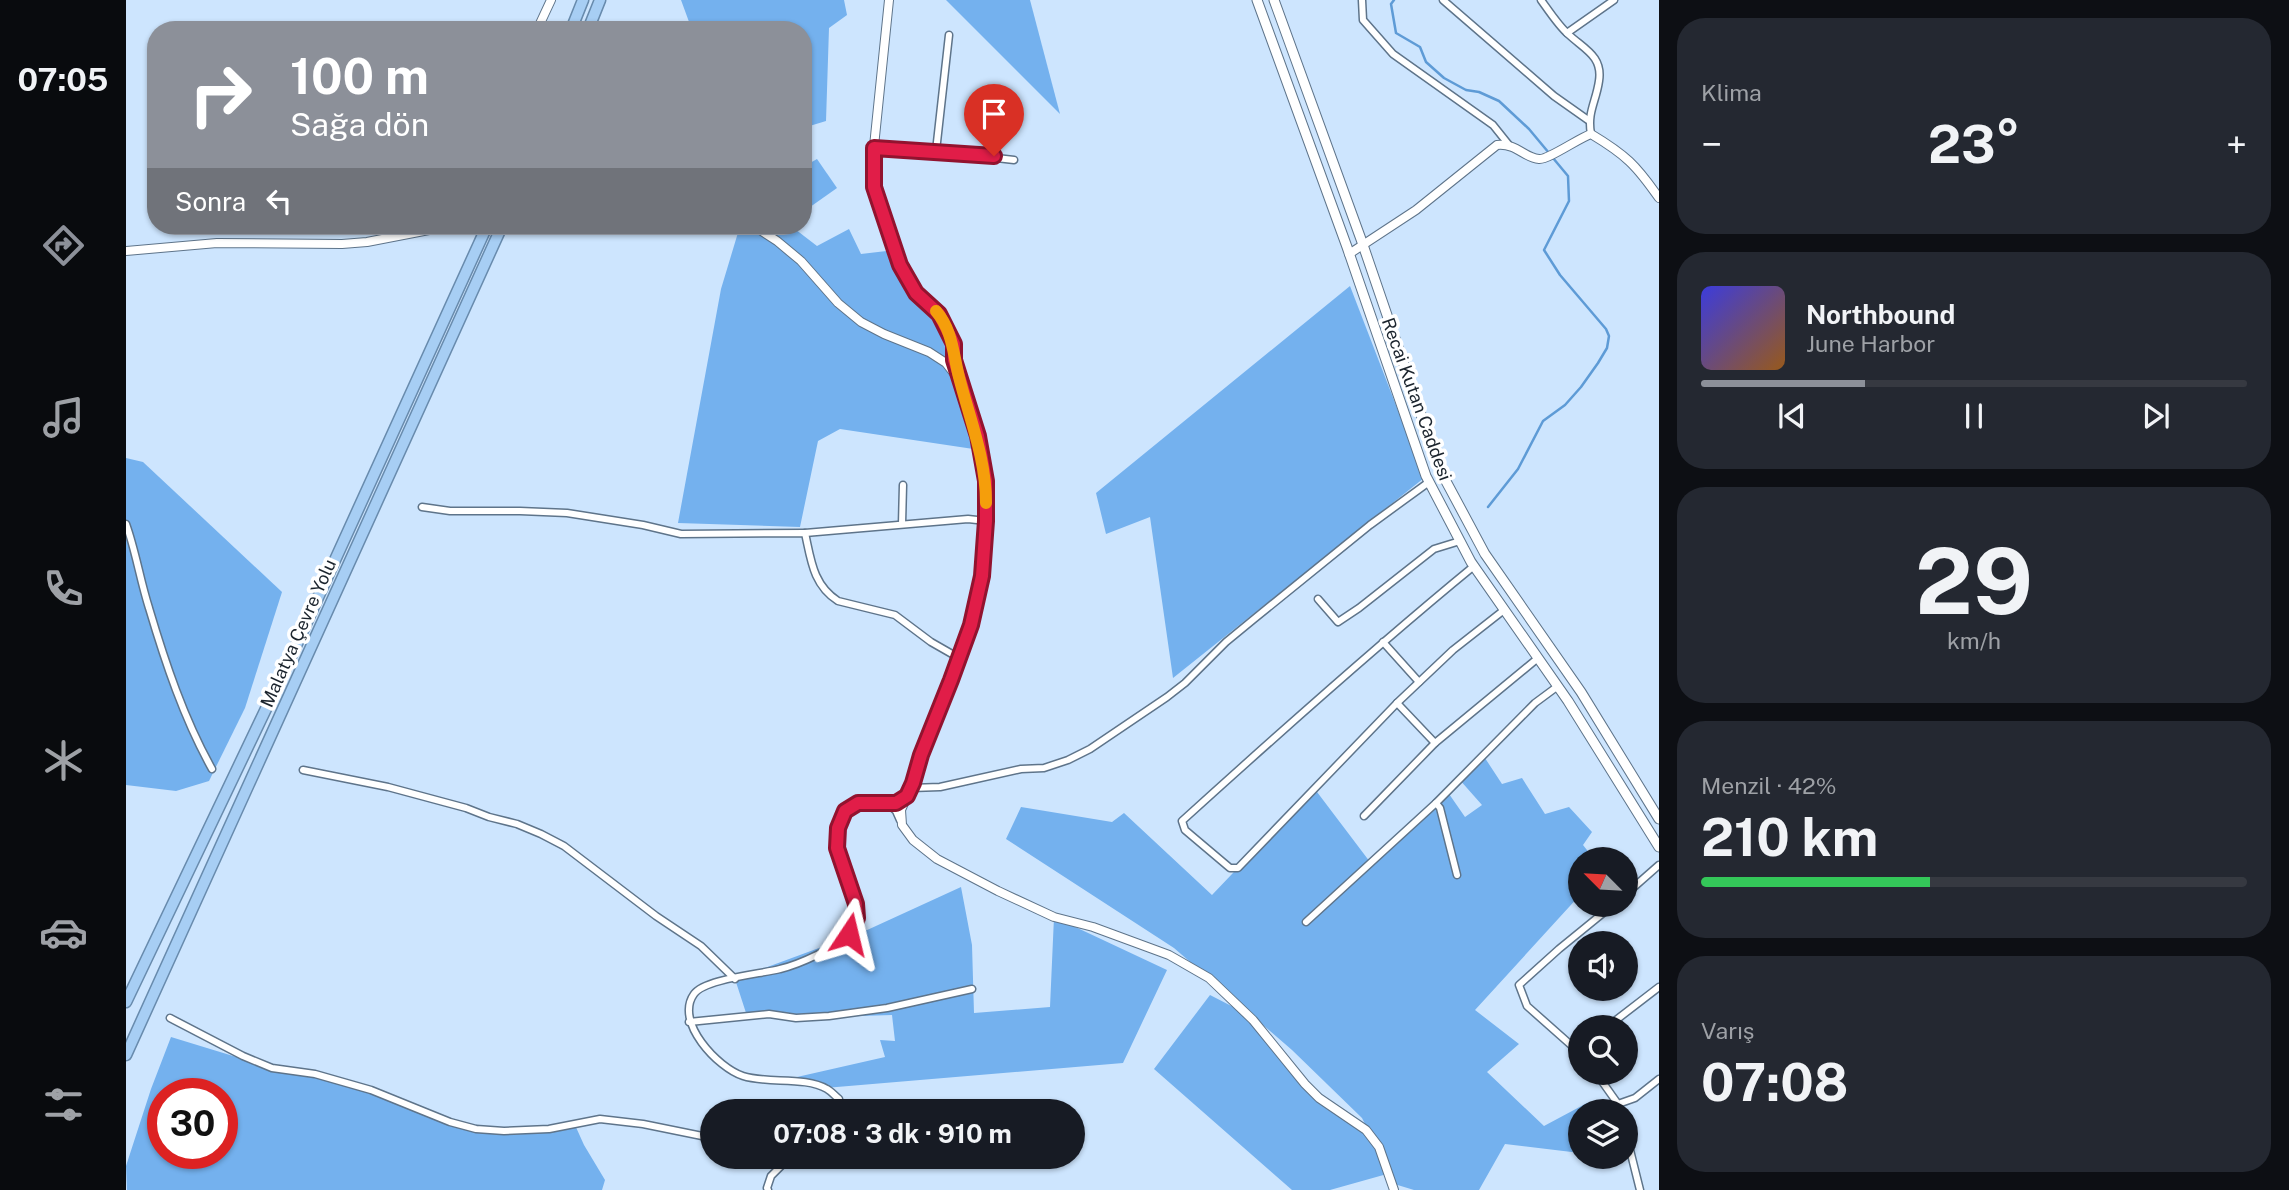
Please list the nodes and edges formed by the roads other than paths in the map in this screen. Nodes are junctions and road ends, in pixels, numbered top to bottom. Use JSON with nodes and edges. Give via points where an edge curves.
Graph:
{"nodes":[{"id":1,"x":551,"y":0,"type":"edge"},
{"id":2,"x":583,"y":0,"type":"edge"},
{"id":3,"x":600,"y":0,"type":"edge"},
{"id":4,"x":889,"y":0,"type":"edge"},
{"id":5,"x":1257,"y":0,"type":"edge"},
{"id":6,"x":1274,"y":0,"type":"edge"},
{"id":7,"x":1362,"y":0,"type":"edge"},
{"id":8,"x":1443,"y":0,"type":"edge"},
{"id":9,"x":1541,"y":0,"type":"edge"},
{"id":10,"x":1614,"y":0,"type":"edge"},
{"id":11,"x":541,"y":21,"type":"edge"},
{"id":12,"x":575,"y":21,"type":"edge"},
{"id":13,"x":592,"y":21,"type":"edge"},
{"id":14,"x":1567,"y":33,"type":"junction"},
{"id":15,"x":949,"y":35,"type":"dead end"},
{"id":16,"x":1588,"y":120,"type":"junction"},
{"id":17,"x":1591,"y":134,"type":"junction"},
{"id":18,"x":1509,"y":145,"type":"junction"},
{"id":19,"x":874,"y":148,"type":"junction"},
{"id":20,"x":936,"y":151,"type":"junction"},
{"id":21,"x":1014,"y":160,"type":"dead end"},
{"id":22,"x":1659,"y":198,"type":"edge"},
{"id":23,"x":403,"y":235,"type":"edge"},
{"id":24,"x":483,"y":235,"type":"edge"},
{"id":25,"x":498,"y":235,"type":"edge"},
{"id":26,"x":768,"y":235,"type":"edge"},
{"id":27,"x":1363,"y":245,"type":"junction"},
{"id":28,"x":126,"y":251,"type":"edge"},
{"id":29,"x":1349,"y":254,"type":"junction"},
{"id":30,"x":960,"y":381,"type":"junction"},
{"id":31,"x":1429,"y":482,"type":"junction"},
{"id":32,"x":904,"y":485,"type":"dead end"},
{"id":33,"x":422,"y":507,"type":"dead end"},
{"id":34,"x":986,"y":521,"type":"junction"},
{"id":35,"x":126,"y":524,"type":"edge"},
{"id":36,"x":902,"y":524,"type":"junction"},
{"id":37,"x":804,"y":533,"type":"junction"},
{"id":38,"x":1460,"y":541,"type":"junction"},
{"id":39,"x":1474,"y":566,"type":"junction"},
{"id":40,"x":1318,"y":599,"type":"dead end"},
{"id":41,"x":1504,"y":610,"type":"junction"},
{"id":42,"x":1383,"y":642,"type":"junction"},
{"id":43,"x":959,"y":658,"type":"junction"},
{"id":44,"x":1538,"y":659,"type":"junction"},
{"id":45,"x":1419,"y":682,"type":"junction"},
{"id":46,"x":1558,"y":686,"type":"junction"},
{"id":47,"x":1397,"y":704,"type":"junction"},
{"id":48,"x":1435,"y":743,"type":"junction"},
{"id":49,"x":212,"y":769,"type":"dead end"},
{"id":50,"x":303,"y":770,"type":"dead end"},
{"id":51,"x":909,"y":792,"type":"junction"},
{"id":52,"x":887,"y":803,"type":"junction"},
{"id":53,"x":1436,"y":803,"type":"junction"},
{"id":54,"x":1364,"y":816,"type":"dead end"},
{"id":55,"x":1659,"y":819,"type":"edge"},
{"id":56,"x":902,"y":825,"type":"junction"},
{"id":57,"x":1659,"y":847,"type":"edge"},
{"id":58,"x":1659,"y":865,"type":"edge"},
{"id":59,"x":1457,"y":875,"type":"dead end"},
{"id":60,"x":1638,"y":883,"type":"edge"},
{"id":61,"x":1598,"y":917,"type":"edge"},
{"id":62,"x":1306,"y":922,"type":"dead end"},
{"id":63,"x":735,"y":979,"type":"junction"},
{"id":64,"x":1659,"y":987,"type":"edge"},
{"id":65,"x":972,"y":989,"type":"dead end"},
{"id":66,"x":126,"y":1002,"type":"edge"},
{"id":67,"x":1623,"y":1015,"type":"edge"},
{"id":68,"x":170,"y":1018,"type":"dead end"},
{"id":69,"x":689,"y":1022,"type":"junction"},
{"id":70,"x":1568,"y":1042,"type":"edge"},
{"id":71,"x":126,"y":1055,"type":"edge"},
{"id":72,"x":1659,"y":1079,"type":"edge"},
{"id":73,"x":839,"y":1099,"type":"edge"},
{"id":74,"x":1633,"y":1099,"type":"edge"},
{"id":75,"x":700,"y":1136,"type":"edge"},
{"id":76,"x":777,"y":1169,"type":"edge"},
{"id":77,"x":1635,"y":1169,"type":"edge"},
{"id":78,"x":768,"y":1190,"type":"edge"},
{"id":79,"x":1394,"y":1190,"type":"edge"},
{"id":80,"x":1640,"y":1190,"type":"edge"}],
"edges":[{"from":1,"to":11,"type":"street"},
{"from":2,"to":12,"type":"highway"},
{"from":3,"to":13,"type":"highway"},
{"from":4,"to":19,"type":"street"},
{"from":5,"to":29,"type":"main road","name":"Recai Kutan Caddesi"},
{"from":6,"to":27,"type":"main road","name":"Recai Kutan Caddesi"},
{"from":7,"to":18,"type":"street","via":[[1363,20],[1393,54],[1493,125]]},
{"from":8,"to":16,"type":"street"},
{"from":9,"to":14,"type":"street"},
{"from":10,"to":14,"type":"street"},
{"from":14,"to":16,"type":"street","via":[[1598,63],[1599,81]]},
{"from":15,"to":20,"type":"street"},
{"from":16,"to":17,"type":"street"},
{"from":17,"to":18,"type":"street","via":[[1545,159]]},
{"from":17,"to":22,"type":"street","via":[[1634,164]]},
{"from":18,"to":27,"type":"street","via":[[1488,150],[1416,210]]},
{"from":19,"to":20,"type":"street"},
{"from":19,"to":30,"type":"street","via":[[874,187],[900,265],[916,293],[939,314],[954,344]]},
{"from":20,"to":21,"type":"street"},
{"from":23,"to":28,"type":"street","via":[[342,244],[228,243]]},
{"from":24,"to":66,"type":"highway","name":"Malatya Çevre Yolu","via":[[295,648]]},
{"from":25,"to":71,"type":"highway","name":"Malatya Çevre Yolu"},
{"from":26,"to":30,"type":"street","via":[[802,261],[861,322],[929,352],[946,363]]},
{"from":27,"to":29,"type":"street"},
{"from":27,"to":55,"type":"main road","name":"Recai Kutan Caddesi","via":[[1440,470],[1485,554],[1581,692]]},
{"from":29,"to":31,"type":"main road","name":"Recai Kutan Caddesi"},
{"from":30,"to":34,"type":"street","via":[[978,436]]},
{"from":31,"to":38,"type":"main road","name":"Recai Kutan Caddesi"},
{"from":31,"to":51,"type":"street","via":[[1254,619],[1167,697],[1090,749],[1044,768]]},
{"from":32,"to":36,"type":"street"},
{"from":33,"to":37,"type":"street","via":[[567,513],[681,534]]},
{"from":34,"to":36,"type":"street"},
{"from":34,"to":43,"type":"street","via":[[982,576]]},
{"from":35,"to":49,"type":"street","via":[[168,665]]},
{"from":36,"to":37,"type":"street"},
{"from":37,"to":43,"type":"street","via":[[823,590],[838,601],[895,615]]},
{"from":38,"to":39,"type":"main road","name":"Recai Kutan Caddesi"},
{"from":38,"to":40,"type":"street","via":[[1434,549],[1338,622]]},
{"from":39,"to":41,"type":"main road","name":"Recai Kutan Caddesi"},
{"from":39,"to":42,"type":"street"},
{"from":41,"to":44,"type":"main road","name":"Recai Kutan Caddesi"},
{"from":41,"to":45,"type":"street"},
{"from":42,"to":45,"type":"street"},
{"from":42,"to":47,"type":"street","via":[[1182,821],[1185,830],[1230,868],[1238,868]]},
{"from":43,"to":51,"type":"street"},
{"from":44,"to":46,"type":"main road","name":"Recai Kutan Caddesi"},
{"from":44,"to":48,"type":"street"},
{"from":45,"to":47,"type":"street"},
{"from":46,"to":53,"type":"street","via":[[1535,703]]},
{"from":46,"to":57,"type":"main road","name":"Recai Kutan Caddesi"},
{"from":47,"to":48,"type":"street"},
{"from":48,"to":54,"type":"street"},
{"from":50,"to":63,"type":"street","via":[[388,787],[541,834],[701,946]]},
{"from":51,"to":52,"type":"street","via":[[896,803]]},
{"from":51,"to":56,"type":"street","via":[[901,810]]},
{"from":52,"to":56,"type":"street"},
{"from":52,"to":63,"type":"street","via":[[858,803],[845,811],[838,828],[837,848],[856,904],[857,918],[849,934],[832,947],[783,969]]},
{"from":53,"to":59,"type":"street"},
{"from":53,"to":62,"type":"street"},
{"from":56,"to":79,"type":"street","via":[[937,859],[998,891],[1054,917],[1169,955],[1209,978],[1319,1098],[1366,1130],[1379,1147]]},
{"from":58,"to":60,"type":"street"},
{"from":61,"to":70,"type":"street","via":[[1519,985],[1527,1006]]},
{"from":63,"to":69,"type":"street","via":[[710,983],[694,994]]},
{"from":64,"to":67,"type":"street"},
{"from":65,"to":69,"type":"street","via":[[829,1016],[769,1014]]},
{"from":68,"to":75,"type":"street","via":[[272,1068],[371,1090],[476,1129],[550,1129],[600,1119]]},
{"from":69,"to":73,"type":"street","via":[[697,1038],[739,1075],[808,1083]]},
{"from":72,"to":74,"type":"street"},
{"from":76,"to":78,"type":"street"},
{"from":77,"to":80,"type":"street"}]}
